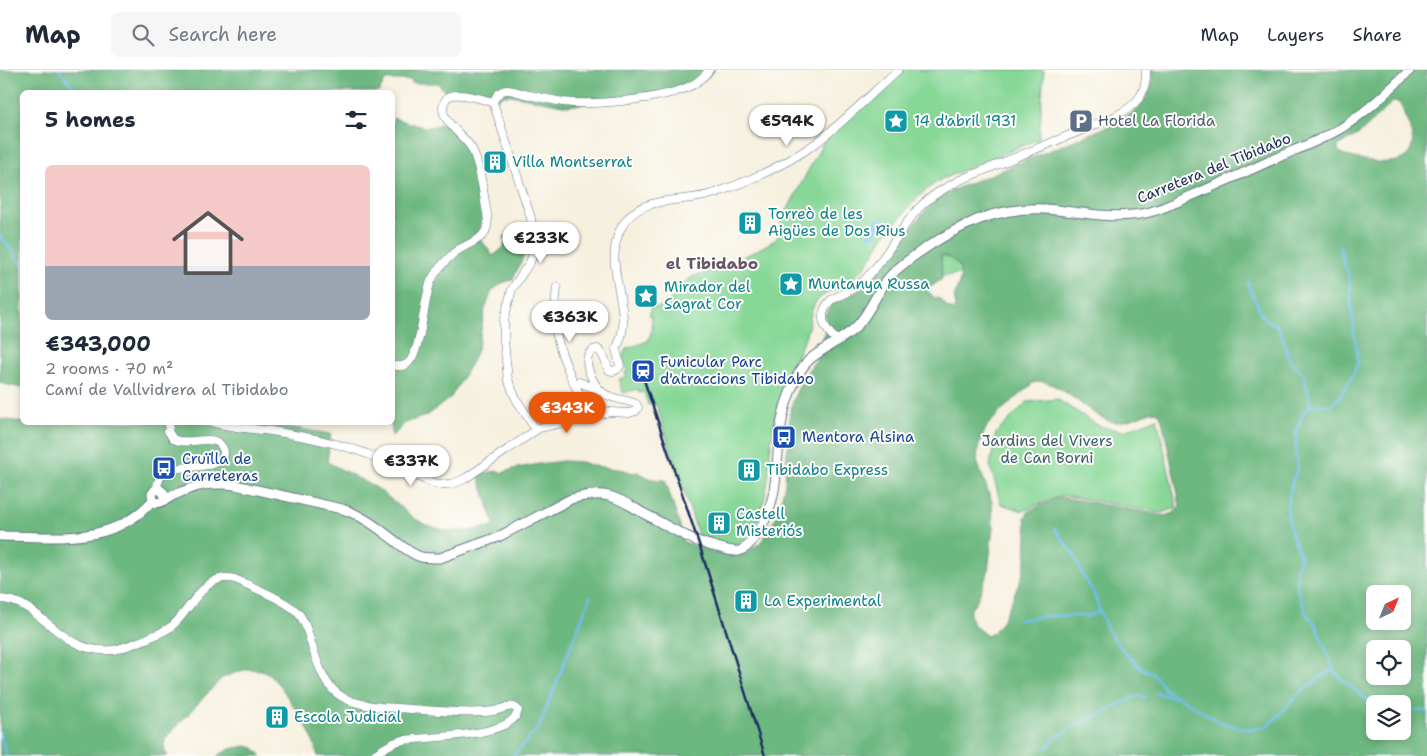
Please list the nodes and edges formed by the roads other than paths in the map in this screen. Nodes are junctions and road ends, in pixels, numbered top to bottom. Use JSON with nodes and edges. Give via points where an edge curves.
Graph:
{"nodes":[{"id":1,"x":709,"y":70,"type":"edge"},
{"id":2,"x":898,"y":70,"type":"edge"},
{"id":3,"x":1146,"y":70,"type":"edge"},
{"id":4,"x":1410,"y":70,"type":"edge"},
{"id":5,"x":493,"y":102,"type":"junction"},
{"id":6,"x":557,"y":287,"type":"dead end"},
{"id":7,"x":838,"y":341,"type":"junction"},
{"id":8,"x":395,"y":366,"type":"edge"},
{"id":9,"x":574,"y":384,"type":"junction"},
{"id":10,"x":600,"y":391,"type":"junction"},
{"id":11,"x":606,"y":413,"type":"junction"},
{"id":12,"x":169,"y":425,"type":"edge"},
{"id":13,"x":224,"y":425,"type":"edge"},
{"id":14,"x":259,"y":426,"type":"edge"},
{"id":15,"x":536,"y":430,"type":"junction"},
{"id":16,"x":157,"y":490,"type":"junction"},
{"id":17,"x":152,"y":500,"type":"junction"},
{"id":18,"x":165,"y":500,"type":"junction"},
{"id":19,"x":0,"y":536,"type":"edge"},
{"id":20,"x":0,"y":599,"type":"edge"},
{"id":21,"x":372,"y":756,"type":"edge"}],
"edges":[{"from":1,"to":5,"type":"street","via":[[685,89],[649,97],[577,103],[504,90]]},
{"from":2,"to":10,"type":"street","via":[[820,139],[776,167],[711,194],[661,200],[634,213],[621,228],[614,248],[623,318],[622,338],[617,347],[620,366],[616,371],[608,370],[600,350],[593,350],[587,356],[589,372]]},
{"from":3,"to":7,"type":"street","via":[[1141,96],[1127,111],[960,180],[929,199],[911,217],[869,275],[860,284],[831,300],[825,308],[825,328]]},
{"from":4,"to":7,"type":"street","name":"Carretera del Tibidabo","via":[[1371,106],[1333,133],[1148,213],[1120,216],[1032,209],[1000,213],[953,231],[895,271],[865,316]]},
{"from":5,"to":8,"type":"street","via":[[452,95],[443,106],[449,123],[467,141],[476,161],[488,224],[482,236],[455,253],[436,273],[428,290],[414,355],[405,366]]},
{"from":5,"to":15,"type":"street","via":[[531,218],[534,252],[512,289],[504,320],[504,341],[508,380]]},
{"from":6,"to":9,"type":"street","via":[[557,338]]},
{"from":7,"to":18,"type":"street","name":"Carretera del Tibidabo","via":[[810,360],[794,382],[782,419],[771,506],[755,537],[740,551],[699,543],[618,499],[602,495],[571,499],[498,537],[440,558],[412,553],[355,513],[235,485],[201,485]]},
{"from":9,"to":10,"type":"street","via":[[579,382]]},
{"from":9,"to":11,"type":"street","via":[[578,393]]},
{"from":10,"to":11,"type":"street","via":[[634,402],[638,407],[633,412]]},
{"from":11,"to":15,"type":"street"},
{"from":12,"to":16,"type":"street","via":[[168,431],[173,439],[216,442],[224,454],[215,464],[166,472],[159,479]]},
{"from":13,"to":14,"type":"street"},
{"from":14,"to":15,"type":"street","via":[[317,438],[362,452],[423,479],[445,485],[466,478]]},
{"from":16,"to":17,"type":"street","via":[[152,494]]},
{"from":16,"to":18,"type":"street","via":[[163,491]]},
{"from":17,"to":18,"type":"street","via":[[159,503]]},
{"from":17,"to":19,"type":"street","via":[[142,512],[105,532],[69,537]]},
{"from":20,"to":21,"type":"street","via":[[24,606],[77,644],[92,649],[114,650],[167,629],[208,584],[229,577],[296,611],[306,626],[323,677],[336,693],[348,700],[367,706],[466,713],[512,706],[518,708],[516,716],[498,727],[475,733],[400,741]]}]}
